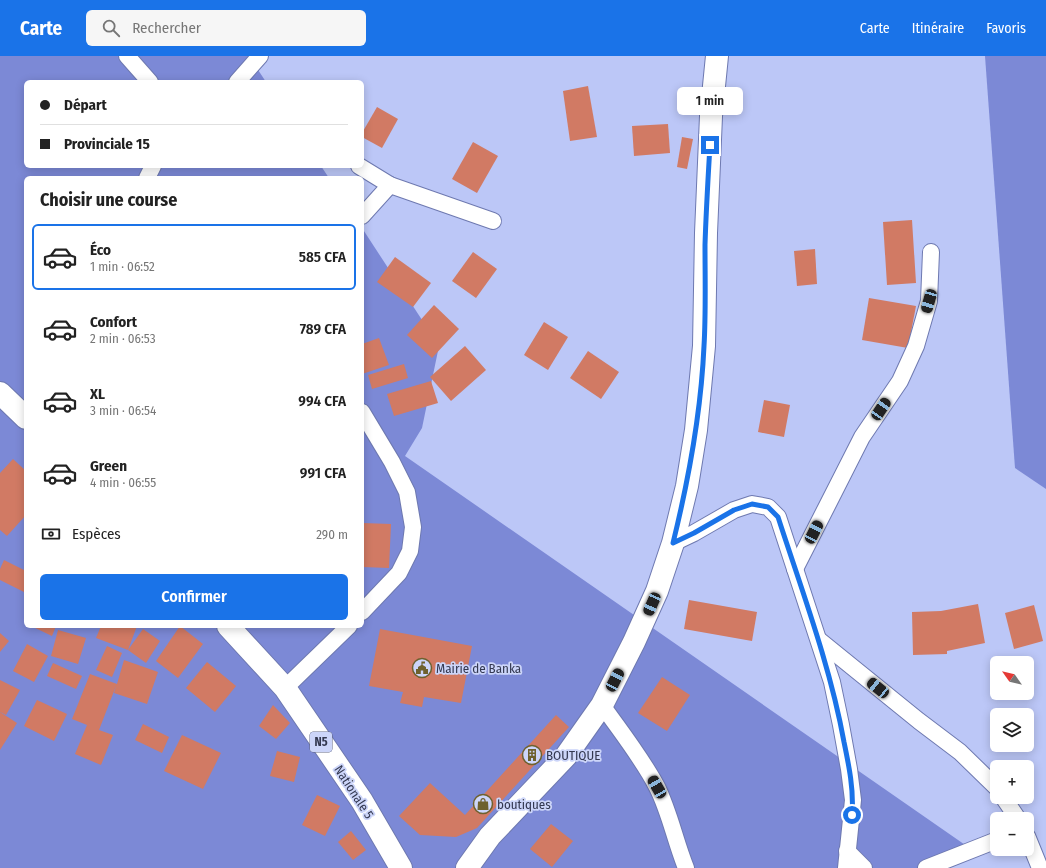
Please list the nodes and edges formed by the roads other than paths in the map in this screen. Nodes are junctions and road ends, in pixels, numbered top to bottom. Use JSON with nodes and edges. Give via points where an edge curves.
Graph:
{"nodes":[{"id":1,"x":127,"y":56,"type":"edge"},
{"id":2,"x":260,"y":56,"type":"edge"},
{"id":3,"x":717,"y":56,"type":"edge"},
{"id":4,"x":148,"y":80,"type":"edge"},
{"id":5,"x":240,"y":80,"type":"edge"},
{"id":6,"x":362,"y":168,"type":"edge"},
{"id":7,"x":390,"y":185,"type":"junction"},
{"id":8,"x":364,"y":214,"type":"edge"},
{"id":9,"x":492,"y":221,"type":"dead end"},
{"id":10,"x":931,"y":252,"type":"dead end"},
{"id":11,"x":2,"y":396,"type":"edge"},
{"id":12,"x":364,"y":415,"type":"edge"},
{"id":13,"x":24,"y":416,"type":"edge"},
{"id":14,"x":673,"y":543,"type":"junction"},
{"id":15,"x":795,"y":569,"type":"junction"},
{"id":16,"x":364,"y":610,"type":"edge"},
{"id":17,"x":230,"y":628,"type":"edge"},
{"id":18,"x":347,"y":628,"type":"edge"},
{"id":19,"x":819,"y":640,"type":"junction"},
{"id":20,"x":285,"y":688,"type":"junction"},
{"id":21,"x":602,"y":706,"type":"junction"},
{"id":22,"x":990,"y":781,"type":"edge"},
{"id":23,"x":990,"y":843,"type":"edge"},
{"id":24,"x":847,"y":851,"type":"junction"},
{"id":25,"x":1034,"y":853,"type":"edge"},
{"id":26,"x":401,"y":868,"type":"edge"},
{"id":27,"x":467,"y":868,"type":"edge"},
{"id":28,"x":686,"y":868,"type":"edge"},
{"id":29,"x":846,"y":868,"type":"edge"},
{"id":30,"x":864,"y":868,"type":"edge"},
{"id":31,"x":926,"y":868,"type":"edge"},
{"id":32,"x":1040,"y":868,"type":"edge"}],
"edges":[{"from":1,"to":4,"type":"street"},
{"from":2,"to":5,"type":"street"},
{"from":3,"to":14,"type":"main road","via":[[711,116],[704,346],[695,437],[687,486]]},
{"from":6,"to":7,"type":"street"},
{"from":7,"to":8,"type":"street"},
{"from":7,"to":9,"type":"street"},
{"from":10,"to":15,"type":"street","via":[[929,301],[916,346],[900,381],[862,436]]},
{"from":11,"to":13,"type":"main road"},
{"from":12,"to":16,"type":"street","via":[[407,492],[413,527],[410,551],[399,573]]},
{"from":14,"to":15,"type":"street","via":[[734,510],[752,504],[768,507],[778,517]]},
{"from":14,"to":21,"type":"main road","via":[[657,592]]},
{"from":15,"to":19,"type":"street"},
{"from":17,"to":20,"type":"main road","name":"Nationale 5","number":"N5"},
{"from":18,"to":20,"type":"street"},
{"from":19,"to":22,"type":"street","via":[[960,752]]},
{"from":19,"to":24,"type":"street","via":[[832,682],[849,769],[853,800]]},
{"from":20,"to":26,"type":"main road","name":"Nationale 5","number":"N5","via":[[362,801]]},
{"from":21,"to":27,"type":"main road","via":[[566,756],[490,836]]},
{"from":21,"to":28,"type":"street","via":[[640,758],[657,787]]},
{"from":23,"to":31,"type":"street"},
{"from":24,"to":29,"type":"street"},
{"from":24,"to":30,"type":"street"},
{"from":25,"to":32,"type":"street"}]}
